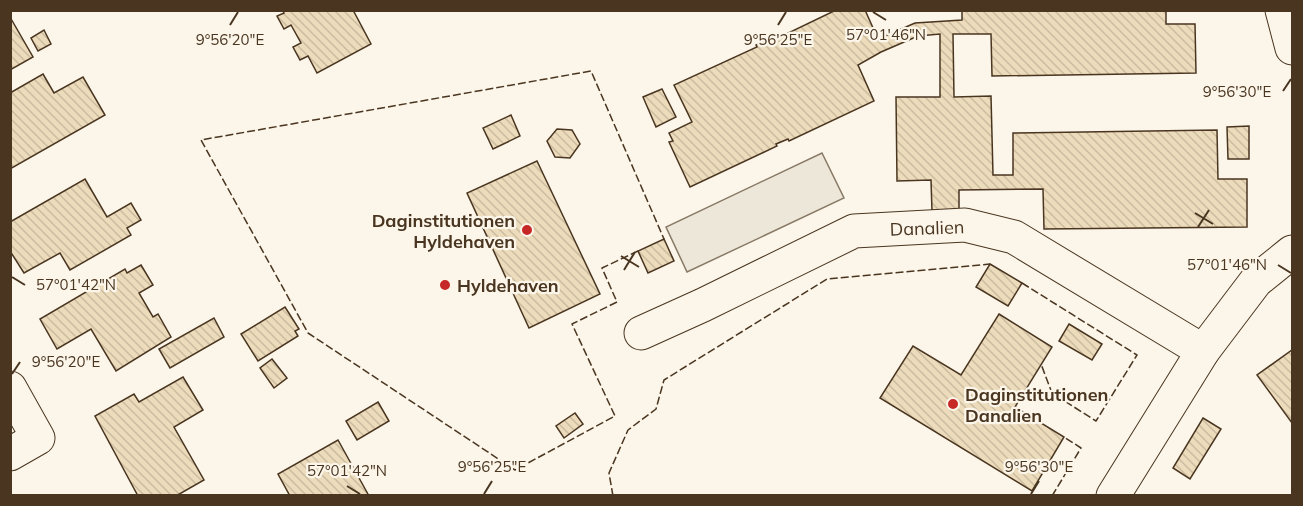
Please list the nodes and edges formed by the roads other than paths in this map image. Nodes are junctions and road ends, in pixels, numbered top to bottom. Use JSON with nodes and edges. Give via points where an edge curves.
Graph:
{"nodes":[{"id":1,"x":1282,"y":10,"type":"edge"},
{"id":2,"x":1293,"y":48,"type":"edge"},
{"id":3,"x":1293,"y":252,"type":"edge"},
{"id":4,"x":641,"y":333,"type":"dead end"},
{"id":5,"x":1203,"y":351,"type":"junction"},
{"id":6,"x":10,"y":388,"type":"edge"},
{"id":7,"x":10,"y":454,"type":"edge"},
{"id":8,"x":1113,"y":495,"type":"edge"}],
"edges":[{"from":1,"to":2,"type":"street"},
{"from":3,"to":5,"type":"street","via":[[1256,281]]},
{"from":4,"to":5,"type":"street","name":"Danalien","via":[[854,231],[965,225],[1014,237]]},
{"from":5,"to":8,"type":"street"},
{"from":6,"to":7,"type":"street","via":[[38,438]]}]}
